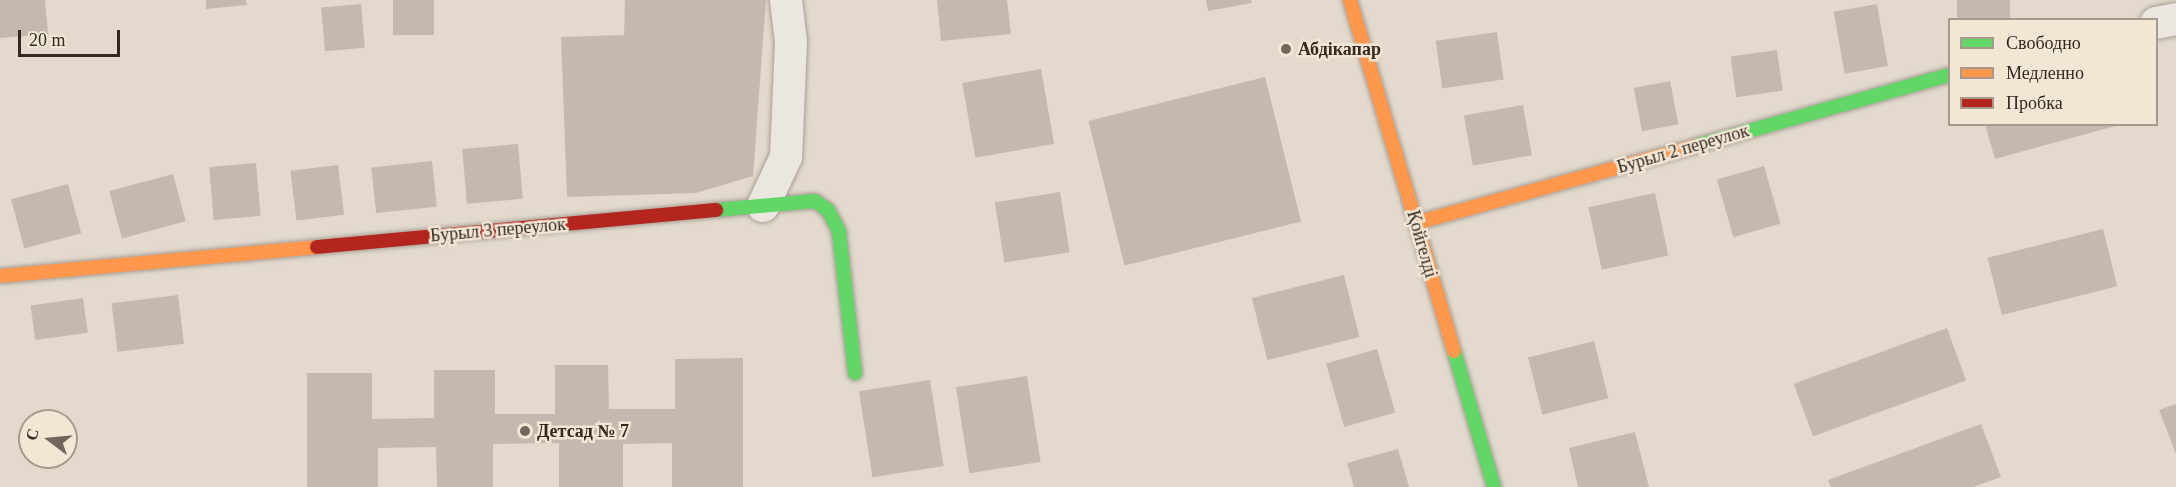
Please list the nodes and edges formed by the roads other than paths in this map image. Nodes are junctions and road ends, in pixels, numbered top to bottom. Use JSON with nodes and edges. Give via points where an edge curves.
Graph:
{"nodes":[{"id":1,"x":786,"y":0,"type":"edge"},
{"id":2,"x":1350,"y":0,"type":"edge"},
{"id":3,"x":2176,"y":19,"type":"edge"},
{"id":4,"x":2158,"y":23,"type":"edge"},
{"id":5,"x":1948,"y":76,"type":"edge"},
{"id":6,"x":763,"y":206,"type":"junction"},
{"id":7,"x":1416,"y":224,"type":"junction"},
{"id":8,"x":0,"y":276,"type":"edge"},
{"id":9,"x":855,"y":373,"type":"dead end"},
{"id":10,"x":1494,"y":487,"type":"edge"}],
"edges":[{"from":1,"to":6,"type":"street","via":[[792,42],[786,157]]},
{"from":2,"to":7,"type":"street","name":"Қойгелді"},
{"from":3,"to":4,"type":"street"},
{"from":5,"to":7,"type":"street","name":"Бурыл 2 переулок"},
{"from":6,"to":8,"type":"street","name":"Бурыл 3 переулок"},
{"from":6,"to":9,"type":"street","name":"Бурыл 3 переулок","via":[[815,201],[828,210],[839,232]]},
{"from":7,"to":10,"type":"street","name":"Қойгелді"}]}
